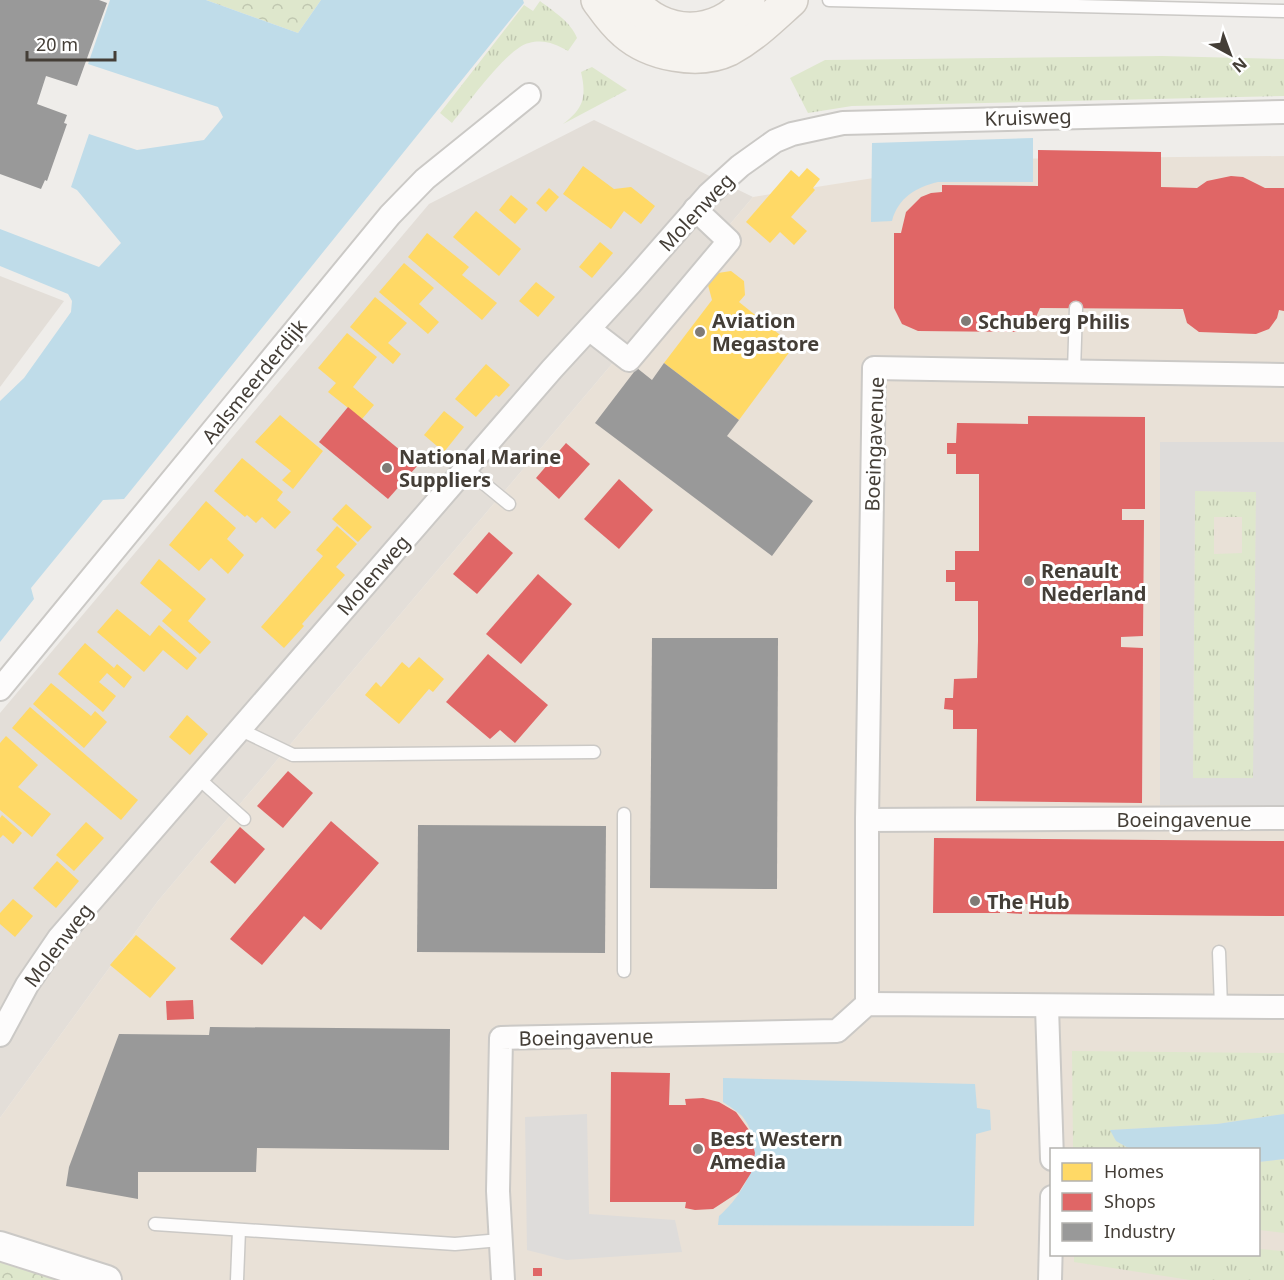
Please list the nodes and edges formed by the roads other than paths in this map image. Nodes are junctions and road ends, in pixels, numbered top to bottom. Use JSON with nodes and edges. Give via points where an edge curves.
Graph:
{"nodes":[{"id":1,"x":598,"y":0,"type":"edge"},
{"id":2,"x":632,"y":0,"type":"edge"},
{"id":3,"x":748,"y":0,"type":"edge"},
{"id":4,"x":791,"y":0,"type":"edge"},
{"id":5,"x":830,"y":0,"type":"edge"},
{"id":6,"x":1284,"y":11,"type":"edge"},
{"id":7,"x":529,"y":95,"type":"dead end"},
{"id":8,"x":1284,"y":112,"type":"edge"},
{"id":9,"x":775,"y":141,"type":"joint"},
{"id":10,"x":695,"y":209,"type":"junction"},
{"id":11,"x":1076,"y":308,"type":"dead end"},
{"id":12,"x":589,"y":329,"type":"junction"},
{"id":13,"x":1074,"y":371,"type":"junction"},
{"id":14,"x":1284,"y":375,"type":"edge"},
{"id":15,"x":465,"y":468,"type":"junction"},
{"id":16,"x":510,"y":504,"type":"dead end"},
{"id":17,"x":0,"y":689,"type":"edge"},
{"id":18,"x":239,"y":729,"type":"junction"},
{"id":19,"x":594,"y":752,"type":"dead end"},
{"id":20,"x":197,"y":777,"type":"junction"},
{"id":21,"x":624,"y":814,"type":"dead end"},
{"id":22,"x":244,"y":819,"type":"dead end"},
{"id":23,"x":1284,"y":819,"type":"edge"},
{"id":24,"x":867,"y":820,"type":"junction"},
{"id":25,"x":1219,"y":952,"type":"dead end"},
{"id":26,"x":624,"y":971,"type":"dead end"},
{"id":27,"x":867,"y":1004,"type":"junction"},
{"id":28,"x":1047,"y":1007,"type":"junction"},
{"id":29,"x":1221,"y":1007,"type":"junction"},
{"id":30,"x":1284,"y":1007,"type":"edge"},
{"id":31,"x":0,"y":1035,"type":"edge"},
{"id":32,"x":1052,"y":1148,"type":"edge"},
{"id":33,"x":155,"y":1224,"type":"dead end"},
{"id":34,"x":239,"y":1230,"type":"junction"},
{"id":35,"x":501,"y":1240,"type":"junction"},
{"id":36,"x":0,"y":1246,"type":"edge"},
{"id":37,"x":1051,"y":1256,"type":"edge"},
{"id":38,"x":108,"y":1280,"type":"edge"},
{"id":39,"x":237,"y":1280,"type":"edge"},
{"id":40,"x":503,"y":1280,"type":"edge"},
{"id":41,"x":1050,"y":1280,"type":"edge"}],
"edges":[{"from":1,"to":4,"type":"main road","via":[[625,33],[648,46],[681,55],[706,56],[754,34]]},
{"from":2,"to":3,"type":"main road","via":[[653,19],[687,30],[722,23],[738,13]]},
{"from":5,"to":6,"type":"lane"},
{"from":7,"to":17,"type":"street","name":"Aalsmeerderdijk","via":[[425,179],[390,215]]},
{"from":8,"to":9,"type":"street","name":"Kruisweg","via":[[843,123]]},
{"from":9,"to":10,"type":"street","name":"Molenweg","via":[[740,166]]},
{"from":10,"to":12,"type":"street","name":"Molenweg"},
{"from":10,"to":12,"type":"street","via":[[729,242],[629,360]]},
{"from":11,"to":13,"type":"lane"},
{"from":12,"to":15,"type":"street","name":"Molenweg"},
{"from":13,"to":14,"type":"street","name":"Boeingavenue"},
{"from":13,"to":24,"type":"street","name":"Boeingavenue","via":[[874,368]]},
{"from":15,"to":16,"type":"lane"},
{"from":15,"to":18,"type":"street","name":"Molenweg"},
{"from":18,"to":19,"type":"lane","via":[[293,755]]},
{"from":18,"to":20,"type":"street","name":"Molenweg"},
{"from":20,"to":22,"type":"lane"},
{"from":20,"to":31,"type":"street","name":"Molenweg","via":[[58,938]]},
{"from":21,"to":26,"type":"lane"},
{"from":23,"to":24,"type":"street","name":"Boeingavenue"},
{"from":24,"to":27,"type":"street","name":"Boeingavenue"},
{"from":25,"to":29,"type":"lane"},
{"from":27,"to":28,"type":"street"},
{"from":27,"to":35,"type":"street","name":"Boeingavenue","via":[[837,1031],[501,1038]]},
{"from":28,"to":29,"type":"street"},
{"from":28,"to":32,"type":"street"},
{"from":29,"to":30,"type":"street"},
{"from":33,"to":34,"type":"lane"},
{"from":34,"to":35,"type":"lane","via":[[455,1244]]},
{"from":34,"to":39,"type":"lane"},
{"from":35,"to":40,"type":"street","name":"Boeingavenue"},
{"from":36,"to":38,"type":"street"},
{"from":37,"to":41,"type":"street"}]}
